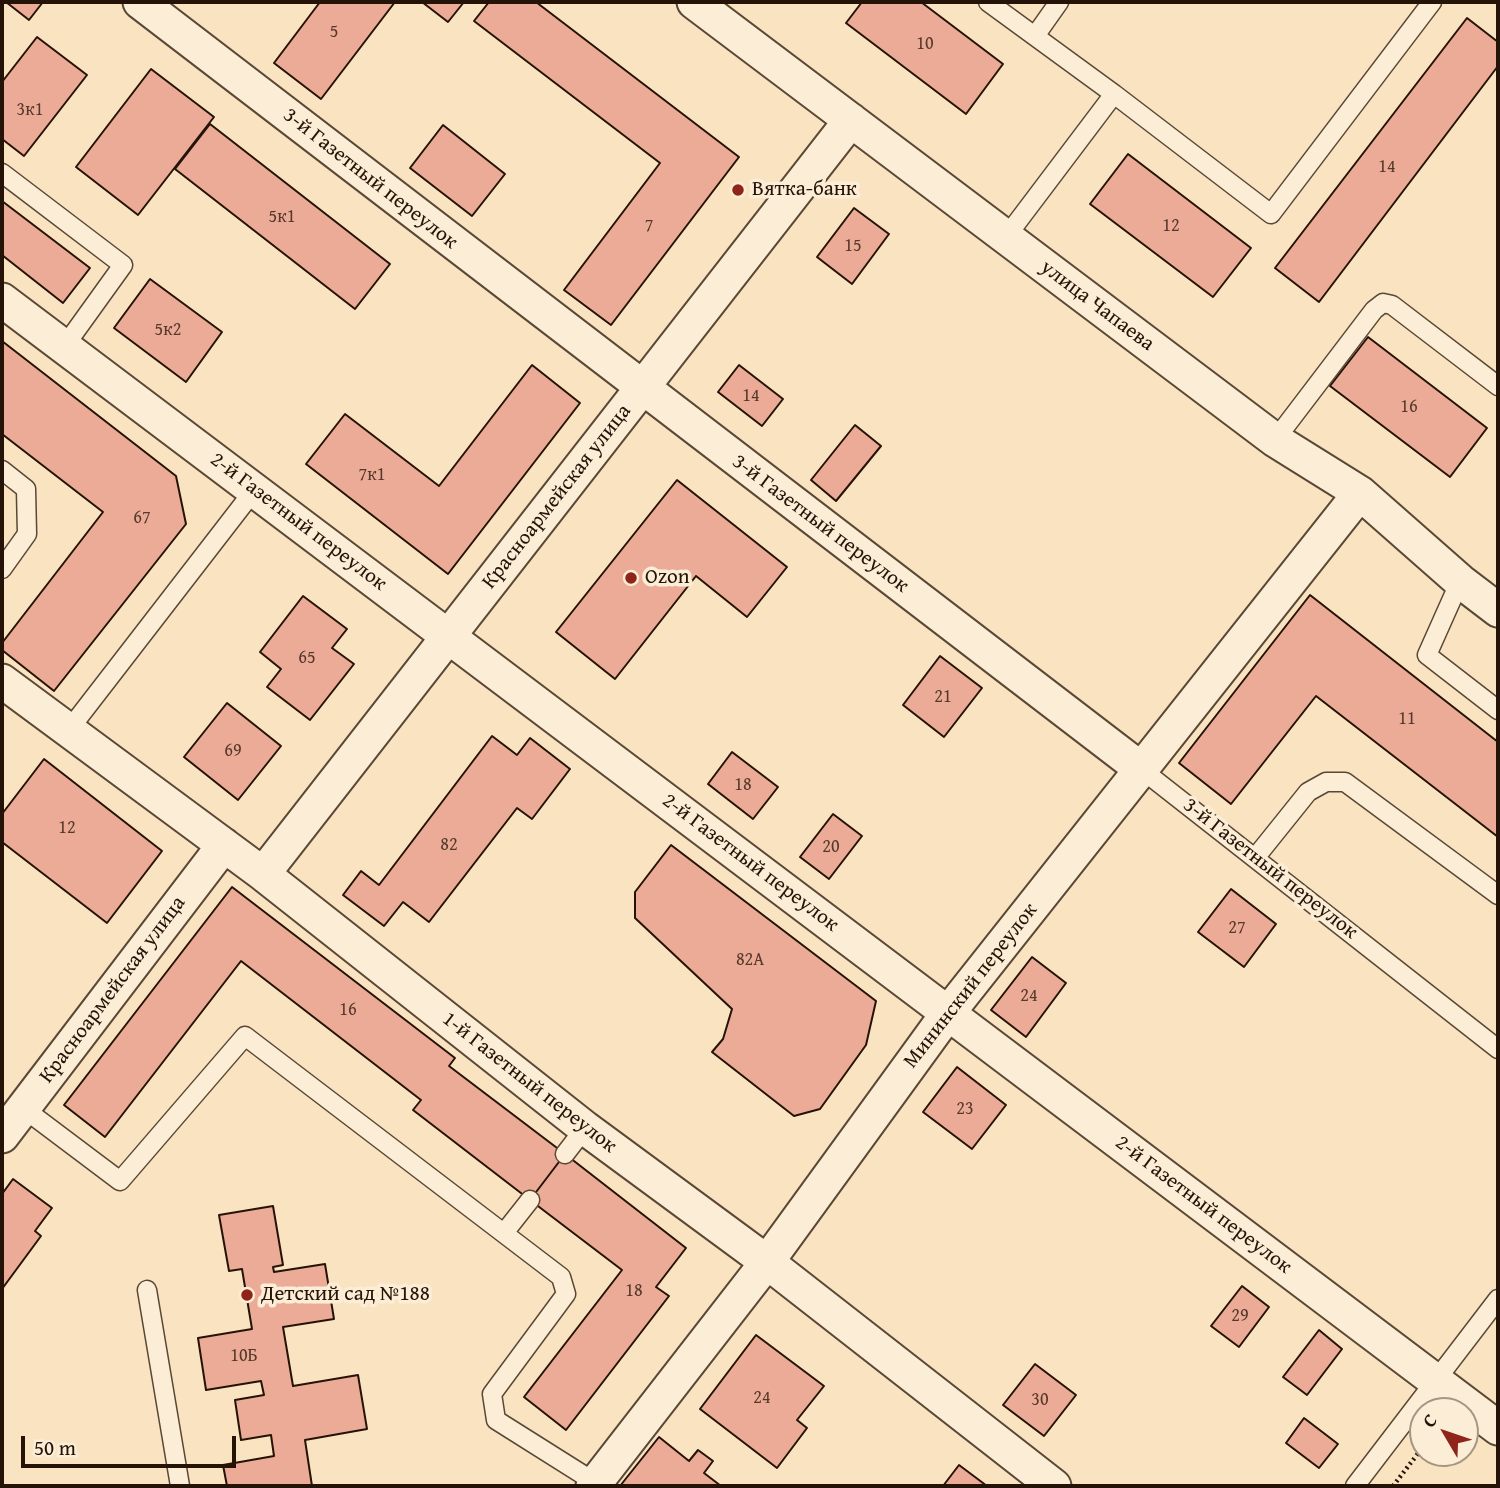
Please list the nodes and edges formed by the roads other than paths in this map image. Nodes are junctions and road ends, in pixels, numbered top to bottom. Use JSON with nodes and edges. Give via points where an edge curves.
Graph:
{"nodes":[{"id":1,"x":140,"y":2,"type":"edge"},
{"id":2,"x":694,"y":2,"type":"edge"},
{"id":3,"x":988,"y":2,"type":"edge"},
{"id":4,"x":1059,"y":2,"type":"edge"},
{"id":5,"x":1432,"y":2,"type":"edge"},
{"id":6,"x":1035,"y":36,"type":"junction"},
{"id":7,"x":1114,"y":94,"type":"junction"},
{"id":8,"x":851,"y":120,"type":"junction"},
{"id":9,"x":2,"y":173,"type":"edge"},
{"id":10,"x":1006,"y":237,"type":"junction"},
{"id":11,"x":2,"y":300,"type":"edge"},
{"id":12,"x":64,"y":346,"type":"junction"},
{"id":13,"x":1498,"y":386,"type":"edge"},
{"id":14,"x":642,"y":388,"type":"junction"},
{"id":15,"x":1275,"y":440,"type":"junction"},
{"id":16,"x":2,"y":470,"type":"edge"},
{"id":17,"x":254,"y":489,"type":"junction"},
{"id":18,"x":1360,"y":493,"type":"junction"},
{"id":19,"x":2,"y":569,"type":"edge"},
{"id":20,"x":1460,"y":581,"type":"junction"},
{"id":21,"x":1498,"y":610,"type":"edge"},
{"id":22,"x":449,"y":636,"type":"junction"},
{"id":23,"x":2,"y":681,"type":"edge"},
{"id":24,"x":1498,"y":710,"type":"edge"},
{"id":25,"x":68,"y":731,"type":"junction"},
{"id":26,"x":1141,"y":769,"type":"junction"},
{"id":27,"x":224,"y":845,"type":"junction"},
{"id":28,"x":1255,"y":858,"type":"junction"},
{"id":29,"x":263,"y":874,"type":"junction"},
{"id":30,"x":1498,"y":895,"type":"edge"},
{"id":31,"x":948,"y":1013,"type":"junction"},
{"id":32,"x":1498,"y":1049,"type":"edge"},
{"id":33,"x":12,"y":1100,"type":"edge"},
{"id":34,"x":585,"y":1128,"type":"junction"},
{"id":35,"x":2,"y":1136,"type":"edge"},
{"id":36,"x":565,"y":1154,"type":"dead end"},
{"id":37,"x":530,"y":1199,"type":"dead end"},
{"id":38,"x":504,"y":1233,"type":"junction"},
{"id":39,"x":767,"y":1262,"type":"junction"},
{"id":40,"x":147,"y":1290,"type":"dead end"},
{"id":41,"x":1498,"y":1299,"type":"edge"},
{"id":42,"x":1437,"y":1381,"type":"junction"},
{"id":43,"x":1498,"y":1428,"type":"edge"},
{"id":44,"x":594,"y":1485,"type":"edge"},
{"id":45,"x":180,"y":1486,"type":"edge"},
{"id":46,"x":1054,"y":1486,"type":"edge"},
{"id":47,"x":1355,"y":1486,"type":"edge"}],
"edges":[{"from":1,"to":14,"type":"street","name":"3-й Газетный переулок"},
{"from":2,"to":8,"type":"street","name":"улица Чапаева"},
{"from":3,"to":6,"type":"lane"},
{"from":4,"to":6,"type":"lane"},
{"from":5,"to":7,"type":"lane","via":[[1271,214]]},
{"from":6,"to":7,"type":"lane"},
{"from":7,"to":10,"type":"lane"},
{"from":8,"to":10,"type":"street","name":"улица Чапаева"},
{"from":8,"to":14,"type":"street","name":"Красноармейская улица"},
{"from":9,"to":12,"type":"lane","via":[[123,265]]},
{"from":10,"to":15,"type":"street","name":"улица Чапаева"},
{"from":11,"to":12,"type":"street","name":"2-й Газетный переулок"},
{"from":12,"to":17,"type":"street","name":"2-й Газетный переулок"},
{"from":13,"to":15,"type":"lane","via":[[1392,305],[1383,303]]},
{"from":14,"to":22,"type":"street","name":"Красноармейская улица"},
{"from":14,"to":26,"type":"street","name":"3-й Газетный переулок"},
{"from":15,"to":18,"type":"street","name":"улица Чапаева"},
{"from":16,"to":19,"type":"lane","via":[[26,489],[27,534]]},
{"from":17,"to":22,"type":"street","name":"2-й Газетный переулок"},
{"from":17,"to":25,"type":"lane"},
{"from":18,"to":20,"type":"street","name":"улица Чапаева"},
{"from":18,"to":26,"type":"street","name":"Мининский переулок"},
{"from":20,"to":21,"type":"street","name":"улица Чапаева"},
{"from":20,"to":24,"type":"lane","via":[[1427,655]]},
{"from":22,"to":29,"type":"street","name":"Красноармейская улица"},
{"from":22,"to":31,"type":"street","name":"2-й Газетный переулок"},
{"from":23,"to":25,"type":"street","name":"1-й Газетный переулок"},
{"from":25,"to":27,"type":"street","name":"1-й Газетный переулок"},
{"from":26,"to":28,"type":"lane","name":"3-й Газетный переулок"},
{"from":26,"to":31,"type":"street","name":"Мининский переулок"},
{"from":27,"to":29,"type":"street","name":"1-й Газетный переулок"},
{"from":27,"to":33,"type":"street","name":"Красноармейская улица"},
{"from":28,"to":30,"type":"lane","via":[[1308,792],[1326,782],[1345,782]]},
{"from":28,"to":32,"type":"lane","name":"3-й Газетный переулок"},
{"from":29,"to":34,"type":"street","name":"1-й Газетный переулок"},
{"from":31,"to":39,"type":"street","name":"Мининский переулок"},
{"from":31,"to":42,"type":"street","name":"2-й Газетный переулок"},
{"from":33,"to":35,"type":"street","name":"Красноармейская улица"},
{"from":33,"to":38,"type":"lane","via":[[120,1181],[245,1036]]},
{"from":34,"to":36,"type":"lane"},
{"from":34,"to":39,"type":"street","name":"1-й Газетный переулок"},
{"from":37,"to":38,"type":"lane"},
{"from":38,"to":44,"type":"lane","via":[[561,1277],[566,1294],[492,1394],[496,1420]]},
{"from":39,"to":44,"type":"street","name":"Мининский переулок"},
{"from":39,"to":46,"type":"street","name":"1-й Газетный переулок"},
{"from":40,"to":45,"type":"lane"},
{"from":41,"to":42,"type":"lane"},
{"from":42,"to":43,"type":"street","name":"2-й Газетный переулок"},
{"from":42,"to":47,"type":"lane"}]}
